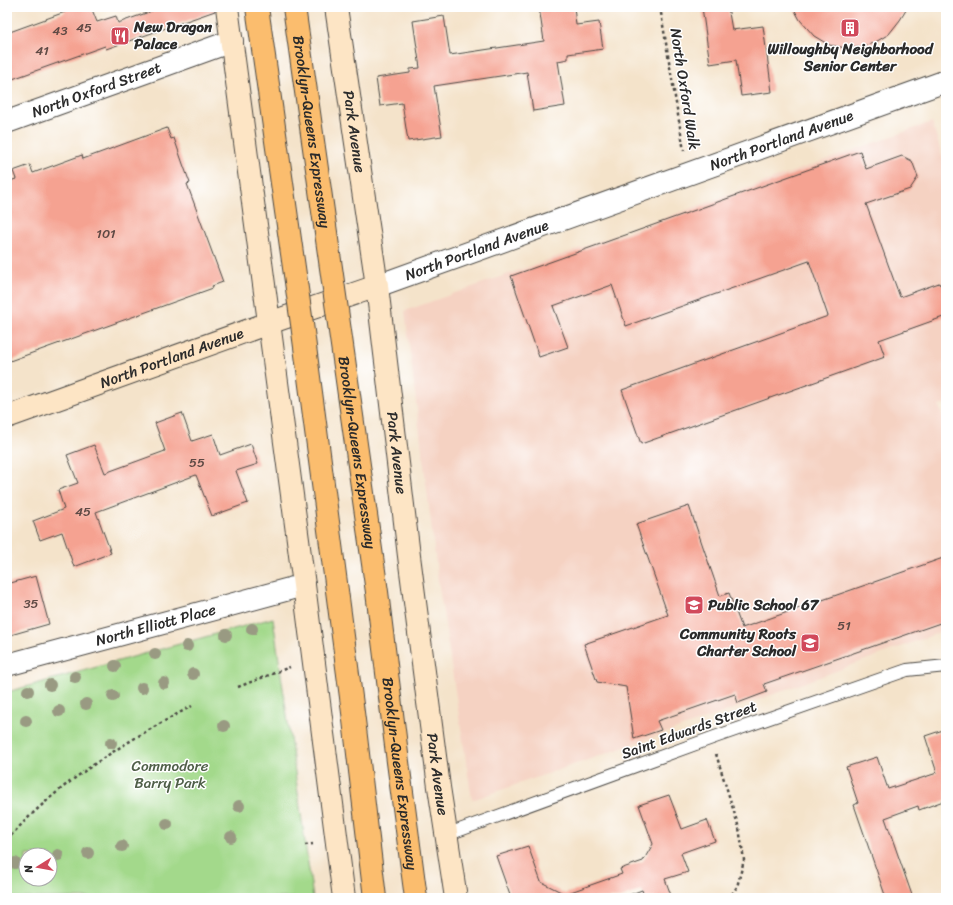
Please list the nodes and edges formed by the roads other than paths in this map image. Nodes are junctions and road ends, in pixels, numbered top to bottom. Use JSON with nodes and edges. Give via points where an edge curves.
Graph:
{"nodes":[{"id":1,"x":227,"y":7,"type":"edge"},
{"id":2,"x":257,"y":7,"type":"edge"},
{"id":3,"x":294,"y":7,"type":"edge"},
{"id":4,"x":336,"y":7,"type":"edge"},
{"id":5,"x":232,"y":41,"type":"junction"},
{"id":6,"x":946,"y":81,"type":"edge"},
{"id":7,"x":7,"y":122,"type":"edge"},
{"id":8,"x":377,"y":286,"type":"junction"},
{"id":9,"x":269,"y":323,"type":"junction"},
{"id":10,"x":7,"y":417,"type":"edge"},
{"id":11,"x":304,"y":585,"type":"junction"},
{"id":12,"x":7,"y":665,"type":"edge"},
{"id":13,"x":946,"y":666,"type":"edge"},
{"id":14,"x":446,"y":834,"type":"junction"},
{"id":15,"x":344,"y":898,"type":"edge"},
{"id":16,"x":375,"y":898,"type":"edge"},
{"id":17,"x":416,"y":898,"type":"edge"},
{"id":18,"x":456,"y":898,"type":"edge"}],
"edges":[{"from":1,"to":5,"type":"main road"},
{"from":2,"to":16,"type":"highway","bridge":true,"via":[[302,324]]},
{"from":3,"to":17,"type":"highway","name":"Brooklyn-Queens Expressway","bridge":true,"via":[[378,592]]},
{"from":4,"to":8,"type":"main road","name":"Park Avenue"},
{"from":5,"to":7,"type":"street","name":"North Oxford Street"},
{"from":5,"to":9,"type":"main road"},
{"from":6,"to":8,"type":"street","name":"North Portland Avenue"},
{"from":8,"to":9,"type":"main road","name":"North Portland Avenue"},
{"from":8,"to":14,"type":"main road","name":"Park Avenue"},
{"from":9,"to":10,"type":"main road","name":"North Portland Avenue"},
{"from":9,"to":11,"type":"main road"},
{"from":11,"to":12,"type":"street","name":"North Elliott Place"},
{"from":11,"to":15,"type":"main road"},
{"from":13,"to":14,"type":"lane","name":"Saint Edwards Street","via":[[907,670]]},
{"from":14,"to":18,"type":"main road","name":"Park Avenue"}]}
